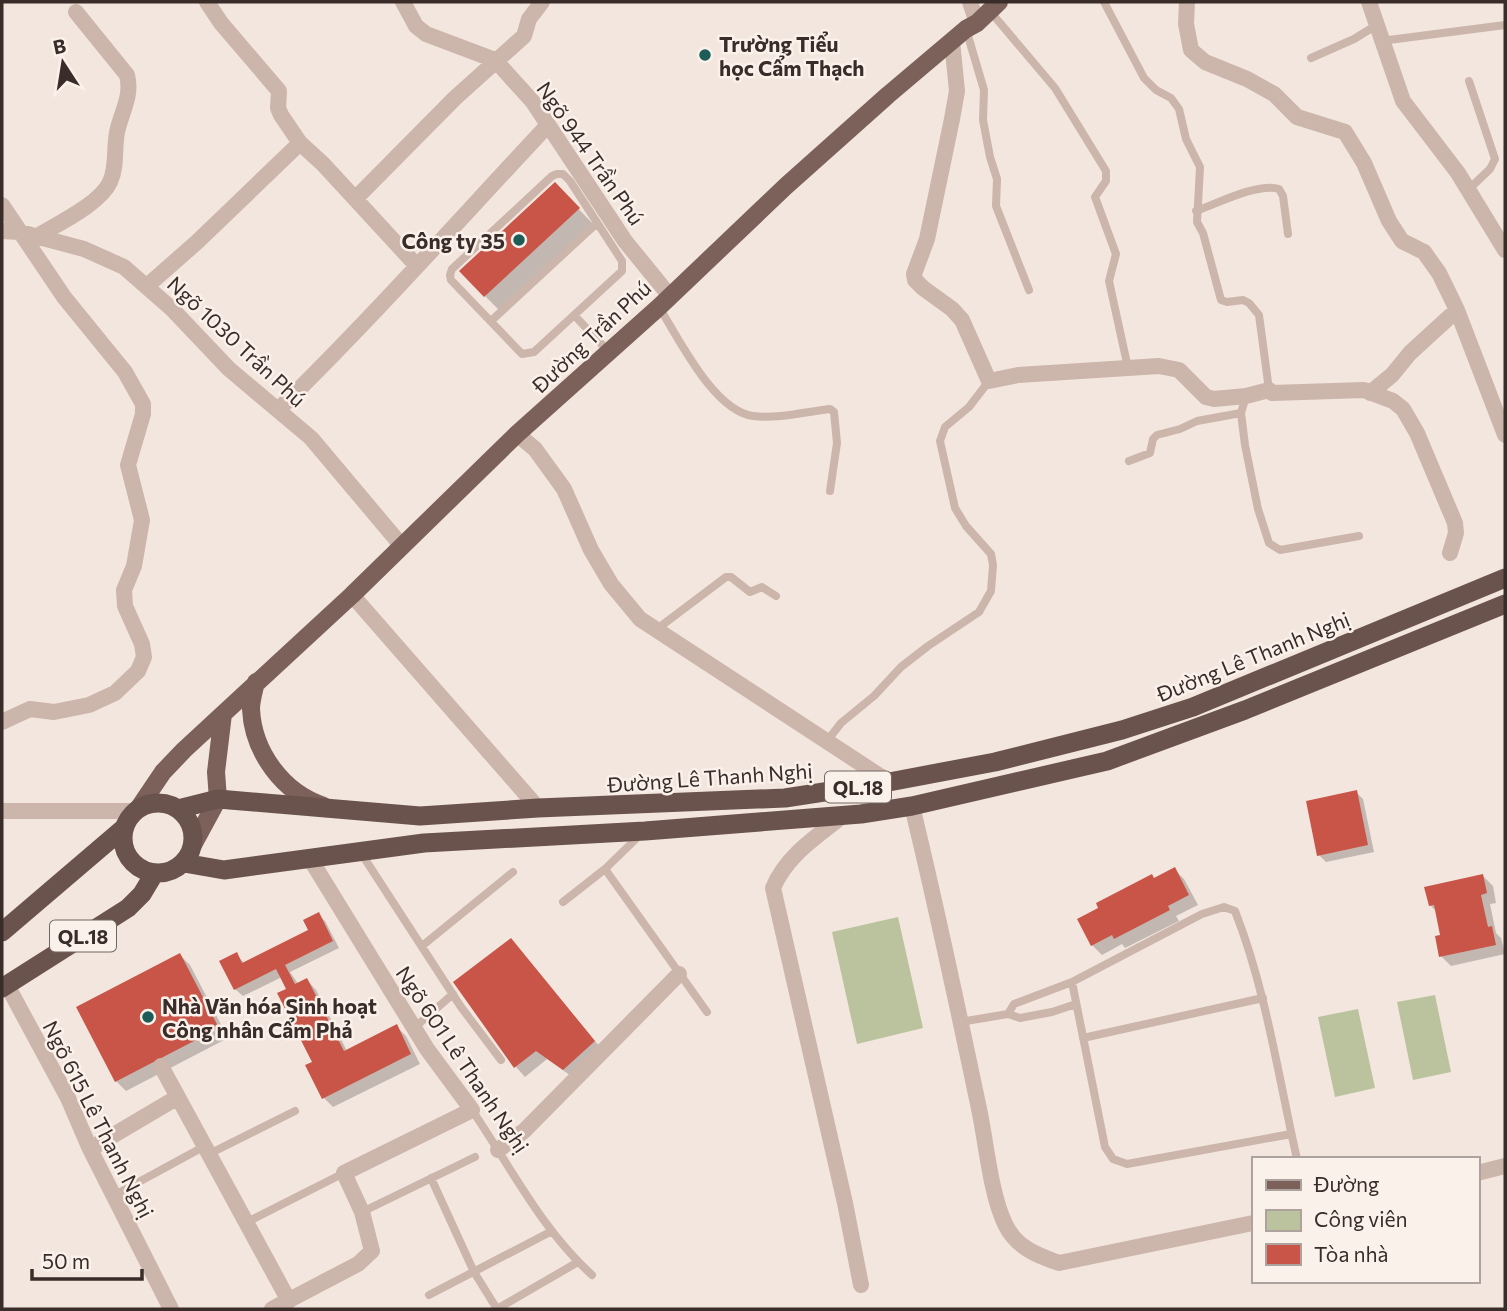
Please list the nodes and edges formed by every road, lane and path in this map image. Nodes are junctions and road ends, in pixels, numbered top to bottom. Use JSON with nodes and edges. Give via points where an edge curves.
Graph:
{"nodes":[{"id":1,"x":207,"y":2,"type":"edge"},
{"id":2,"x":403,"y":2,"type":"edge"},
{"id":3,"x":542,"y":2,"type":"edge"},
{"id":4,"x":970,"y":2,"type":"edge"},
{"id":5,"x":1104,"y":2,"type":"edge"},
{"id":6,"x":1187,"y":2,"type":"edge"},
{"id":7,"x":1368,"y":2,"type":"edge"},
{"id":8,"x":76,"y":12,"type":"dead end"},
{"id":9,"x":983,"y":16,"type":"edge"},
{"id":10,"x":1505,"y":25,"type":"edge"},
{"id":11,"x":1378,"y":34,"type":"junction"},
{"id":12,"x":952,"y":41,"type":"junction"},
{"id":13,"x":1311,"y":58,"type":"dead end"},
{"id":14,"x":495,"y":60,"type":"junction"},
{"id":15,"x":1469,"y":81,"type":"dead end"},
{"id":16,"x":548,"y":125,"type":"junction"},
{"id":17,"x":300,"y":143,"type":"junction"},
{"id":18,"x":1468,"y":190,"type":"junction"},
{"id":19,"x":355,"y":199,"type":"junction"},
{"id":20,"x":2,"y":205,"type":"edge"},
{"id":21,"x":1196,"y":211,"type":"junction"},
{"id":22,"x":597,"y":223,"type":"junction"},
{"id":23,"x":2,"y":230,"type":"edge"},
{"id":24,"x":20,"y":232,"type":"junction"},
{"id":25,"x":1288,"y":234,"type":"dead end"},
{"id":26,"x":36,"y":237,"type":"junction"},
{"id":27,"x":1505,"y":250,"type":"edge"},
{"id":28,"x":416,"y":265,"type":"junction"},
{"id":29,"x":146,"y":286,"type":"junction"},
{"id":30,"x":1029,"y":290,"type":"dead end"},
{"id":31,"x":664,"y":301,"type":"junction"},
{"id":32,"x":1457,"y":310,"type":"junction"},
{"id":33,"x":574,"y":315,"type":"junction"},
{"id":34,"x":491,"y":321,"type":"junction"},
{"id":35,"x":609,"y":352,"type":"junction"},
{"id":36,"x":1128,"y":368,"type":"junction"},
{"id":37,"x":989,"y":381,"type":"junction"},
{"id":38,"x":1269,"y":390,"type":"junction"},
{"id":39,"x":1370,"y":393,"type":"junction"},
{"id":40,"x":1246,"y":396,"type":"junction"},
{"id":41,"x":279,"y":409,"type":"junction"},
{"id":42,"x":1241,"y":413,"type":"junction"},
{"id":43,"x":517,"y":434,"type":"junction"},
{"id":44,"x":1505,"y":435,"type":"edge"},
{"id":45,"x":1129,"y":461,"type":"dead end"},
{"id":46,"x":830,"y":491,"type":"dead end"},
{"id":47,"x":1359,"y":536,"type":"dead end"},
{"id":48,"x":401,"y":545,"type":"junction"},
{"id":49,"x":1450,"y":553,"type":"dead end"},
{"id":50,"x":1499,"y":581,"type":"edge"},
{"id":51,"x":352,"y":595,"type":"junction"},
{"id":52,"x":776,"y":596,"type":"dead end"},
{"id":53,"x":1504,"y":610,"type":"edge"},
{"id":54,"x":657,"y":629,"type":"junction"},
{"id":55,"x":256,"y":682,"type":"junction"},
{"id":56,"x":223,"y":713,"type":"junction"},
{"id":57,"x":2,"y":722,"type":"edge"},
{"id":58,"x":827,"y":741,"type":"junction"},
{"id":59,"x":888,"y":782,"type":"junction"},
{"id":60,"x":219,"y":799,"type":"junction"},
{"id":61,"x":912,"y":806,"type":"junction"},
{"id":62,"x":178,"y":808,"type":"junction"},
{"id":63,"x":538,"y":808,"type":"junction"},
{"id":64,"x":2,"y":811,"type":"edge"},
{"id":65,"x":348,"y":811,"type":"junction"},
{"id":66,"x":844,"y":814,"type":"junction"},
{"id":67,"x":133,"y":816,"type":"junction"},
{"id":68,"x":645,"y":831,"type":"junction"},
{"id":69,"x":194,"y":845,"type":"junction"},
{"id":70,"x":359,"y":851,"type":"junction"},
{"id":71,"x":309,"y":857,"type":"junction"},
{"id":72,"x":184,"y":863,"type":"junction"},
{"id":73,"x":605,"y":869,"type":"junction"},
{"id":74,"x":513,"y":872,"type":"dead end"},
{"id":75,"x":154,"y":874,"type":"junction"},
{"id":76,"x":563,"y":902,"type":"dead end"},
{"id":77,"x":2,"y":932,"type":"edge"},
{"id":78,"x":422,"y":946,"type":"junction"},
{"id":79,"x":679,"y":974,"type":"junction"},
{"id":80,"x":1072,"y":982,"type":"junction"},
{"id":81,"x":4,"y":986,"type":"edge"},
{"id":82,"x":453,"y":994,"type":"junction"},
{"id":83,"x":1263,"y":998,"type":"junction"},
{"id":84,"x":1076,"y":1003,"type":"junction"},
{"id":85,"x":707,"y":1012,"type":"dead end"},
{"id":86,"x":1008,"y":1014,"type":"junction"},
{"id":87,"x":960,"y":1022,"type":"junction"},
{"id":88,"x":414,"y":1028,"type":"junction"},
{"id":89,"x":1083,"y":1038,"type":"junction"},
{"id":90,"x":501,"y":1060,"type":"dead end"},
{"id":91,"x":162,"y":1066,"type":"dead end"},
{"id":92,"x":178,"y":1097,"type":"junction"},
{"id":93,"x":472,"y":1110,"type":"junction"},
{"id":94,"x":295,"y":1111,"type":"dead end"},
{"id":95,"x":1291,"y":1134,"type":"junction"},
{"id":96,"x":90,"y":1149,"type":"junction"},
{"id":97,"x":207,"y":1150,"type":"junction"},
{"id":98,"x":498,"y":1150,"type":"junction"},
{"id":99,"x":475,"y":1157,"type":"dead end"},
{"id":100,"x":1297,"y":1157,"type":"edge"},
{"id":101,"x":1505,"y":1166,"type":"edge"},
{"id":102,"x":1479,"y":1172,"type":"edge"},
{"id":103,"x":344,"y":1173,"type":"junction"},
{"id":104,"x":431,"y":1178,"type":"junction"},
{"id":105,"x":114,"y":1196,"type":"junction"},
{"id":106,"x":362,"y":1212,"type":"junction"},
{"id":107,"x":247,"y":1222,"type":"junction"},
{"id":108,"x":1252,"y":1223,"type":"edge"},
{"id":109,"x":552,"y":1231,"type":"junction"},
{"id":110,"x":578,"y":1262,"type":"junction"},
{"id":111,"x":474,"y":1272,"type":"junction"},
{"id":112,"x":592,"y":1275,"type":"dead end"},
{"id":113,"x":861,"y":1285,"type":"dead end"},
{"id":114,"x":429,"y":1295,"type":"dead end"},
{"id":115,"x":289,"y":1301,"type":"junction"},
{"id":116,"x":171,"y":1309,"type":"edge"},
{"id":117,"x":272,"y":1309,"type":"edge"}],
"edges":[{"from":1,"to":17,"type":"street","via":[[279,91],[281,115]]},
{"from":2,"to":14,"type":"street","name":"Ngõ 944 Trần Phú","via":[[426,34]]},
{"from":3,"to":14,"type":"street","via":[[529,19],[524,36]]},
{"from":4,"to":9,"type":"street"},
{"from":5,"to":21,"type":"lane","via":[[1144,78],[1179,109],[1186,139],[1200,167]]},
{"from":6,"to":32,"type":"street","via":[[1191,50],[1205,62],[1273,93],[1297,117],[1345,132],[1389,221],[1402,241],[1424,253]]},
{"from":7,"to":11,"type":"street"},
{"from":8,"to":26,"type":"street","via":[[127,75],[130,87],[117,130],[110,181],[101,196]]},
{"from":9,"to":12,"type":"main road","name":"Đường Trần Phú"},
{"from":9,"to":30,"type":"lane","via":[[983,120],[997,178],[996,206]]},
{"from":9,"to":36,"type":"lane","via":[[1055,88],[1105,171],[1106,181],[1095,197],[1116,254],[1110,281]]},
{"from":10,"to":11,"type":"lane"},
{"from":11,"to":13,"type":"lane"},
{"from":11,"to":18,"type":"street","via":[[1403,101]]},
{"from":12,"to":31,"type":"main road","name":"Đường Trần Phú","via":[[786,186]]},
{"from":12,"to":37,"type":"street","via":[[957,91],[927,239],[914,274],[915,281],[962,320]]},
{"from":14,"to":16,"type":"street","name":"Ngõ 944 Trần Phú"},
{"from":14,"to":19,"type":"street"},
{"from":15,"to":18,"type":"lane","via":[[1495,159]]},
{"from":16,"to":28,"type":"street"},
{"from":16,"to":31,"type":"street","name":"Ngõ 944 Trần Phú"},
{"from":17,"to":19,"type":"street"},
{"from":17,"to":29,"type":"street"},
{"from":18,"to":27,"type":"street"},
{"from":19,"to":28,"type":"street"},
{"from":20,"to":24,"type":"street"},
{"from":21,"to":25,"type":"lane","via":[[1273,187],[1283,196]]},
{"from":21,"to":38,"type":"lane","via":[[1221,300],[1243,300],[1259,315]]},
{"from":22,"to":33,"type":"lane","via":[[622,261],[622,271]]},
{"from":22,"to":34,"type":"lane"},
{"from":22,"to":34,"type":"lane","via":[[570,181],[563,174],[552,176],[452,269],[451,280]]},
{"from":23,"to":24,"type":"street","name":"Ngõ 1030 Trần Phú"},
{"from":24,"to":26,"type":"street","name":"Ngõ 1030 Trần Phú"},
{"from":24,"to":57,"type":"street","via":[[64,297],[125,372],[143,404],[128,465],[142,520],[134,566],[124,590],[125,606],[144,657],[138,671],[116,693],[89,705],[54,712],[30,709]]},
{"from":26,"to":29,"type":"street","name":"Ngõ 1030 Trần Phú","via":[[124,267]]},
{"from":28,"to":41,"type":"street","via":[[348,342]]},
{"from":29,"to":41,"type":"street","name":"Ngõ 1030 Trần Phú","via":[[229,369]]},
{"from":31,"to":35,"type":"main road","name":"Đường Trần Phú"},
{"from":31,"to":46,"type":"lane","via":[[706,381],[722,401],[752,416],[834,412],[837,443]]},
{"from":32,"to":39,"type":"street"},
{"from":32,"to":44,"type":"street"},
{"from":33,"to":34,"type":"lane","via":[[528,355]]},
{"from":33,"to":35,"type":"lane"},
{"from":35,"to":43,"type":"main road","name":"Đường Trần Phú"},
{"from":36,"to":37,"type":"street"},
{"from":36,"to":40,"type":"street","via":[[1179,370],[1206,397],[1214,399]]},
{"from":37,"to":58,"type":"lane","via":[[969,407],[945,427],[940,441],[954,508],[991,554],[991,591],[979,612],[901,667]]},
{"from":38,"to":39,"type":"street"},
{"from":38,"to":40,"type":"street"},
{"from":39,"to":49,"type":"street","via":[[1403,409],[1417,433],[1455,523]]},
{"from":40,"to":42,"type":"lane"},
{"from":41,"to":48,"type":"street","name":"Ngõ 1030 Trần Phú","via":[[311,438]]},
{"from":42,"to":45,"type":"lane","via":[[1157,435],[1150,453]]},
{"from":42,"to":47,"type":"lane","via":[[1258,509],[1269,543],[1280,550]]},
{"from":43,"to":48,"type":"main road","name":"Đường Trần Phú"},
{"from":43,"to":54,"type":"street","via":[[535,449],[564,489],[611,584],[640,619]]},
{"from":48,"to":51,"type":"main road","name":"Đường Trần Phú"},
{"from":50,"to":53,"type":"highway"},
{"from":50,"to":59,"type":"highway","name":"Đường Lê Thanh Nghị","number":"QL.18","via":[[1193,706],[1122,730],[995,762]]},
{"from":51,"to":55,"type":"main road","name":"Đường Trần Phú"},
{"from":51,"to":63,"type":"street"},
{"from":52,"to":54,"type":"lane","via":[[762,587],[750,592],[726,577]]},
{"from":53,"to":61,"type":"highway","number":"QL.18","via":[[1107,761]]},
{"from":54,"to":58,"type":"street"},
{"from":55,"to":56,"type":"main road","name":"Đường Trần Phú"},
{"from":55,"to":65,"type":"main road","via":[[252,724],[265,757],[301,795]]},
{"from":56,"to":60,"type":"main road","via":[[216,772]]},
{"from":56,"to":67,"type":"main road","name":"Đường Trần Phú","via":[[163,772]]},
{"from":58,"to":59,"type":"street"},
{"from":59,"to":63,"type":"highway","name":"Đường Lê Thanh Nghị","number":"QL.18","via":[[785,798]]},
{"from":60,"to":62,"type":"highway","name":"Đường Lê Thanh Nghị","number":"QL.18"},
{"from":60,"to":65,"type":"highway","name":"Đường Lê Thanh Nghị","number":"QL.18"},
{"from":60,"to":69,"type":"main road"},
{"from":61,"to":66,"type":"highway","number":"QL.18"},
{"from":61,"to":87,"type":"street"},
{"from":62,"to":67,"type":"highway","via":[[158,803]]},
{"from":62,"to":69,"type":"highway","via":[[191,824]]},
{"from":63,"to":65,"type":"highway","name":"Đường Lê Thanh Nghị","number":"QL.18","via":[[420,816]]},
{"from":64,"to":67,"type":"street"},
{"from":66,"to":68,"type":"highway","number":"QL.18"},
{"from":66,"to":113,"type":"street","via":[[800,849],[779,873],[773,888]]},
{"from":67,"to":75,"type":"highway","via":[[123,837],[128,857]]},
{"from":67,"to":77,"type":"highway","number":"QL.18"},
{"from":68,"to":70,"type":"highway","number":"QL.18"},
{"from":68,"to":73,"type":"lane"},
{"from":69,"to":72,"type":"highway"},
{"from":70,"to":71,"type":"highway","number":"QL.18"},
{"from":70,"to":78,"type":"lane"},
{"from":71,"to":72,"type":"highway","number":"QL.18","via":[[224,870]]},
{"from":71,"to":88,"type":"street","name":"Ngõ 601 Lê Thanh Nghị"},
{"from":72,"to":75,"type":"highway"},
{"from":73,"to":76,"type":"lane"},
{"from":73,"to":79,"type":"lane"},
{"from":74,"to":78,"type":"lane"},
{"from":75,"to":81,"type":"highway","number":"QL.18","via":[[128,908]]},
{"from":78,"to":82,"type":"lane"},
{"from":79,"to":85,"type":"lane"},
{"from":79,"to":98,"type":"street","via":[[524,1130]]},
{"from":80,"to":83,"type":"lane","via":[[1224,907],[1235,911]]},
{"from":80,"to":84,"type":"lane"},
{"from":80,"to":86,"type":"lane","via":[[1014,1004]]},
{"from":81,"to":96,"type":"street","name":"Ngõ 615 Lê Thanh Nghị","via":[[68,1098]]},
{"from":82,"to":88,"type":"lane"},
{"from":82,"to":90,"type":"lane"},
{"from":83,"to":89,"type":"lane"},
{"from":83,"to":95,"type":"lane"},
{"from":84,"to":86,"type":"lane","via":[[1020,1018]]},
{"from":84,"to":89,"type":"lane"},
{"from":86,"to":87,"type":"lane"},
{"from":87,"to":108,"type":"street","via":[[998,1205],[1015,1240],[1033,1254],[1059,1263]]},
{"from":88,"to":93,"type":"street","name":"Ngõ 601 Lê Thanh Nghị"},
{"from":89,"to":95,"type":"lane","via":[[1105,1147],[1113,1159],[1127,1164]]},
{"from":91,"to":92,"type":"street"},
{"from":92,"to":96,"type":"street"},
{"from":92,"to":97,"type":"street"},
{"from":93,"to":98,"type":"lane","name":"Ngõ 601 Lê Thanh Nghị"},
{"from":93,"to":103,"type":"street"},
{"from":94,"to":97,"type":"lane"},
{"from":95,"to":100,"type":"lane"},
{"from":96,"to":105,"type":"street","name":"Ngõ 615 Lê Thanh Nghị"},
{"from":97,"to":105,"type":"lane"},
{"from":97,"to":107,"type":"street"},
{"from":98,"to":109,"type":"lane","name":"Ngõ 601 Lê Thanh Nghị"},
{"from":99,"to":104,"type":"lane"},
{"from":101,"to":102,"type":"street"},
{"from":103,"to":106,"type":"street"},
{"from":103,"to":107,"type":"lane"},
{"from":104,"to":106,"type":"lane"},
{"from":104,"to":111,"type":"lane"},
{"from":105,"to":116,"type":"street","name":"Ngõ 615 Lê Thanh Nghị"},
{"from":106,"to":115,"type":"street","via":[[372,1251],[369,1256]]},
{"from":107,"to":115,"type":"street"},
{"from":109,"to":110,"type":"lane","name":"Ngõ 601 Lê Thanh Nghị"},
{"from":109,"to":111,"type":"lane"},
{"from":110,"to":111,"type":"lane","via":[[497,1309]]},
{"from":110,"to":112,"type":"lane","name":"Ngõ 601 Lê Thanh Nghị"},
{"from":111,"to":114,"type":"lane"},
{"from":115,"to":117,"type":"street"}]}
